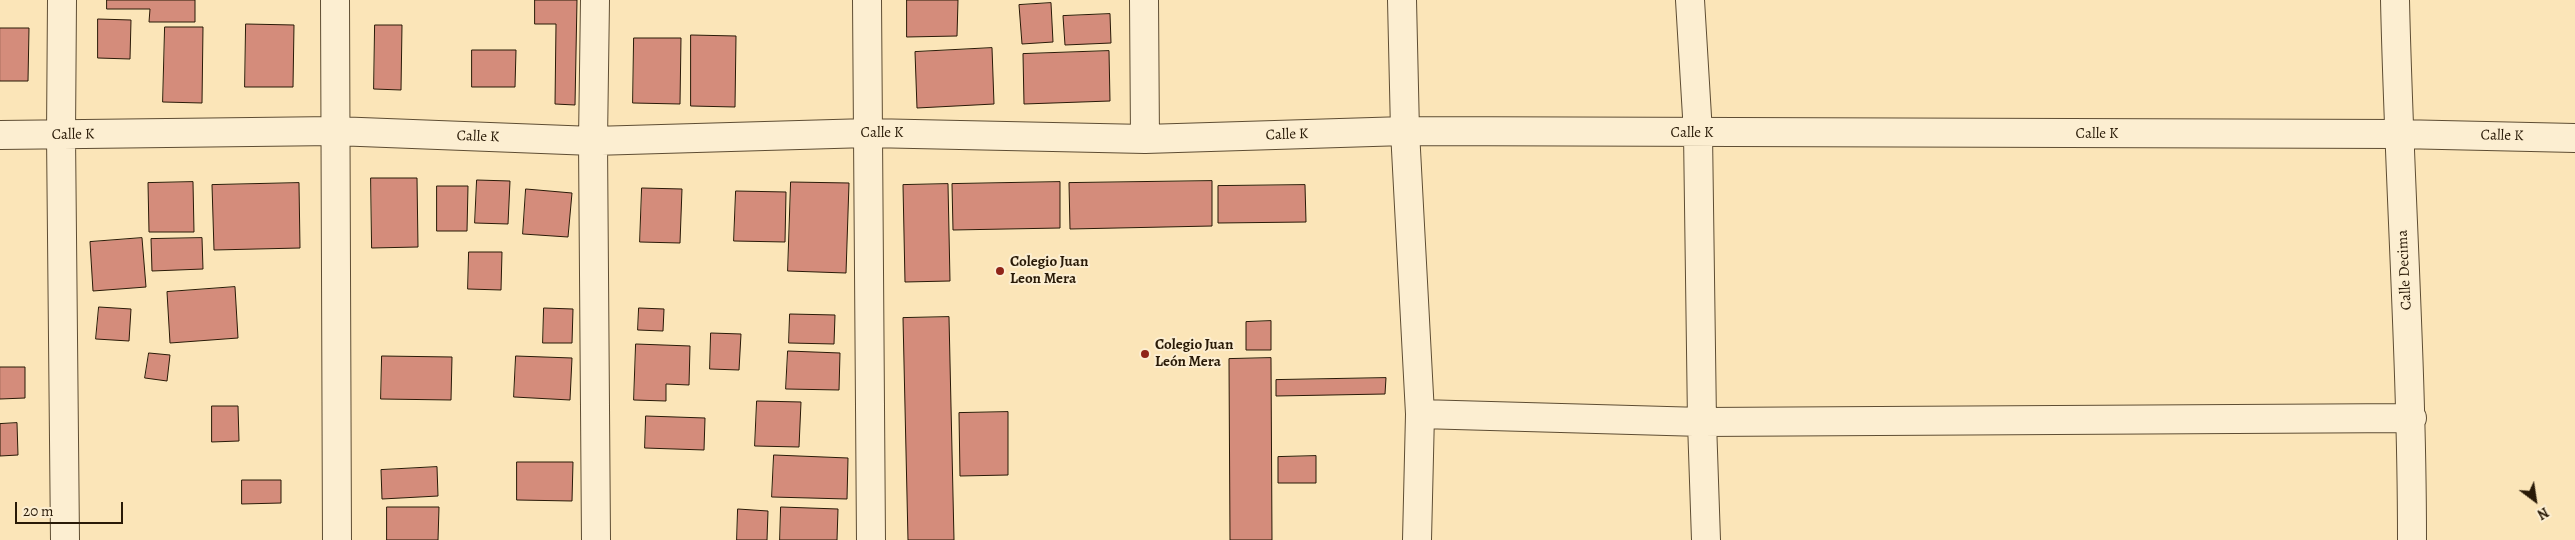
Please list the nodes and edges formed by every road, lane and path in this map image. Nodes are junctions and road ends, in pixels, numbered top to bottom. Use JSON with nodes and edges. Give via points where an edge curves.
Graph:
{"nodes":[{"id":1,"x":62,"y":0,"type":"edge"},
{"id":2,"x":335,"y":0,"type":"edge"},
{"id":3,"x":595,"y":0,"type":"edge"},
{"id":4,"x":867,"y":0,"type":"edge"},
{"id":5,"x":1144,"y":0,"type":"edge"},
{"id":6,"x":1402,"y":0,"type":"edge"},
{"id":7,"x":1690,"y":0,"type":"edge"},
{"id":8,"x":2395,"y":0,"type":"edge"},
{"id":9,"x":335,"y":131,"type":"junction"},
{"id":10,"x":1405,"y":131,"type":"junction"},
{"id":11,"x":868,"y":133,"type":"junction"},
{"id":12,"x":1698,"y":133,"type":"junction"},
{"id":13,"x":2398,"y":134,"type":"junction"},
{"id":14,"x":0,"y":135,"type":"edge"},
{"id":15,"x":61,"y":135,"type":"junction"},
{"id":16,"x":1145,"y":138,"type":"junction"},
{"id":17,"x":2575,"y":138,"type":"edge"},
{"id":18,"x":593,"y":142,"type":"junction"},
{"id":19,"x":1420,"y":414,"type":"junction"},
{"id":20,"x":2412,"y":418,"type":"junction"},
{"id":21,"x":1702,"y":422,"type":"junction"},
{"id":22,"x":65,"y":540,"type":"edge"},
{"id":23,"x":337,"y":540,"type":"edge"},
{"id":24,"x":596,"y":540,"type":"edge"},
{"id":25,"x":870,"y":540,"type":"edge"},
{"id":26,"x":1417,"y":540,"type":"edge"},
{"id":27,"x":1706,"y":540,"type":"edge"},
{"id":28,"x":2412,"y":540,"type":"edge"}],
"edges":[{"from":1,"to":15,"type":"street"},
{"from":2,"to":9,"type":"street"},
{"from":3,"to":18,"type":"street"},
{"from":4,"to":11,"type":"street"},
{"from":5,"to":16,"type":"street"},
{"from":6,"to":10,"type":"street"},
{"from":7,"to":12,"type":"street"},
{"from":8,"to":13,"type":"street","name":"Calle Decima"},
{"from":9,"to":15,"type":"street","name":"Calle K"},
{"from":9,"to":18,"type":"street","name":"Calle K"},
{"from":9,"to":23,"type":"street"},
{"from":10,"to":12,"type":"street","name":"Calle K"},
{"from":10,"to":16,"type":"street","name":"Calle K"},
{"from":10,"to":19,"type":"street"},
{"from":11,"to":16,"type":"street","name":"Calle K"},
{"from":11,"to":18,"type":"street","name":"Calle K"},
{"from":11,"to":25,"type":"street"},
{"from":12,"to":13,"type":"street","name":"Calle K"},
{"from":12,"to":21,"type":"street"},
{"from":13,"to":17,"type":"street","name":"Calle K"},
{"from":13,"to":20,"type":"street","name":"Calle Decima"},
{"from":14,"to":15,"type":"street","name":"Calle K"},
{"from":15,"to":22,"type":"street"},
{"from":18,"to":24,"type":"street"},
{"from":19,"to":21,"type":"street"},
{"from":19,"to":26,"type":"street"},
{"from":20,"to":21,"type":"street"},
{"from":20,"to":28,"type":"street","name":"Calle Decima"},
{"from":21,"to":27,"type":"street"}]}
